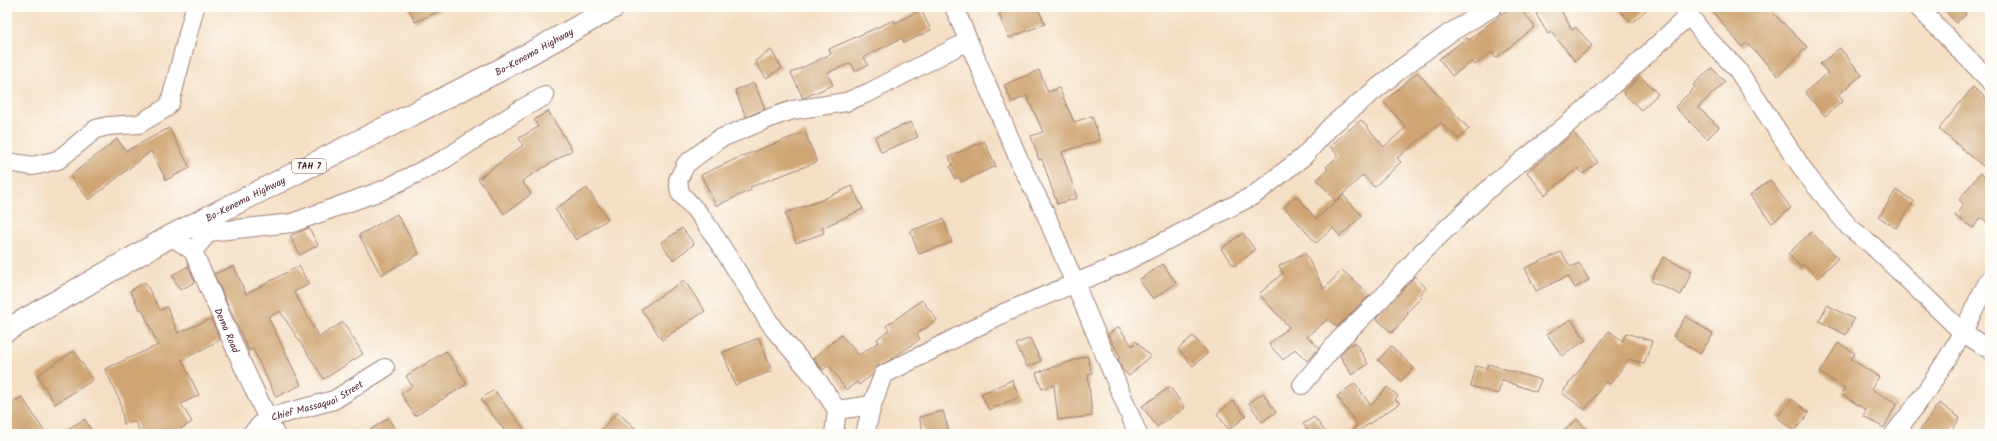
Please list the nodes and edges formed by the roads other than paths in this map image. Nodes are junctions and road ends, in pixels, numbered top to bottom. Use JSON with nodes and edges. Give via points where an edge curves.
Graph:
{"nodes":[{"id":1,"x":195,"y":7,"type":"edge"},
{"id":2,"x":614,"y":7,"type":"edge"},
{"id":3,"x":954,"y":7,"type":"edge"},
{"id":4,"x":1493,"y":7,"type":"edge"},
{"id":5,"x":1918,"y":7,"type":"edge"},
{"id":6,"x":1686,"y":10,"type":"edge"},
{"id":7,"x":968,"y":41,"type":"junction"},
{"id":8,"x":1990,"y":81,"type":"edge"},
{"id":9,"x":545,"y":96,"type":"dead end"},
{"id":10,"x":7,"y":162,"type":"edge"},
{"id":11,"x":171,"y":236,"type":"junction"},
{"id":12,"x":193,"y":251,"type":"junction"},
{"id":13,"x":1990,"y":278,"type":"edge"},
{"id":14,"x":1074,"y":282,"type":"junction"},
{"id":15,"x":7,"y":330,"type":"edge"},
{"id":16,"x":1962,"y":332,"type":"junction"},
{"id":17,"x":1990,"y":350,"type":"edge"},
{"id":18,"x":385,"y":368,"type":"dead end"},
{"id":19,"x":1302,"y":384,"type":"dead end"},
{"id":20,"x":872,"y":405,"type":"junction"},
{"id":21,"x":837,"y":410,"type":"junction"},
{"id":22,"x":271,"y":426,"type":"edge"},
{"id":23,"x":251,"y":434,"type":"edge"},
{"id":24,"x":834,"y":434,"type":"edge"},
{"id":25,"x":865,"y":434,"type":"edge"},
{"id":26,"x":1138,"y":434,"type":"edge"},
{"id":27,"x":1894,"y":434,"type":"edge"}],
"edges":[{"from":1,"to":10,"type":"street","via":[[170,103],[166,108],[139,124],[96,129],[58,160],[33,166]]},
{"from":2,"to":11,"type":"highway","name":"Bo-Kenema Highway","number":"TAH 7","via":[[502,69]]},
{"from":3,"to":7,"type":"street"},
{"from":4,"to":14,"type":"street","via":[[1448,34],[1402,68],[1332,125],[1303,157],[1254,196],[1121,264]]},
{"from":5,"to":8,"type":"street"},
{"from":6,"to":16,"type":"street","via":[[1705,36],[1737,69],[1806,174],[1849,227],[1873,246]]},
{"from":6,"to":19,"type":"street","via":[[1638,63],[1496,183],[1422,252],[1381,299],[1339,340]]},
{"from":7,"to":14,"type":"street"},
{"from":7,"to":21,"type":"street","via":[[846,102],[793,110],[719,140],[686,164],[678,180],[680,193],[701,216],[773,328],[818,381]]},
{"from":9,"to":12,"type":"street","via":[[445,159],[383,190],[292,223],[209,232]]},
{"from":11,"to":12,"type":"street"},
{"from":11,"to":15,"type":"highway","name":"Bo-Kenema Highway","number":"TAH 7"},
{"from":12,"to":22,"type":"street","name":"Dema Road"},
{"from":13,"to":16,"type":"street"},
{"from":14,"to":20,"type":"street","via":[[1006,312],[883,375]]},
{"from":14,"to":26,"type":"street"},
{"from":16,"to":17,"type":"street"},
{"from":16,"to":27,"type":"street"},
{"from":18,"to":22,"type":"street","name":"Chief Massaquoi Street","via":[[334,400]]},
{"from":20,"to":21,"type":"street"},
{"from":20,"to":25,"type":"street"},
{"from":21,"to":24,"type":"street"},
{"from":22,"to":23,"type":"street","name":"Chief Massaquoi Street"}]}
